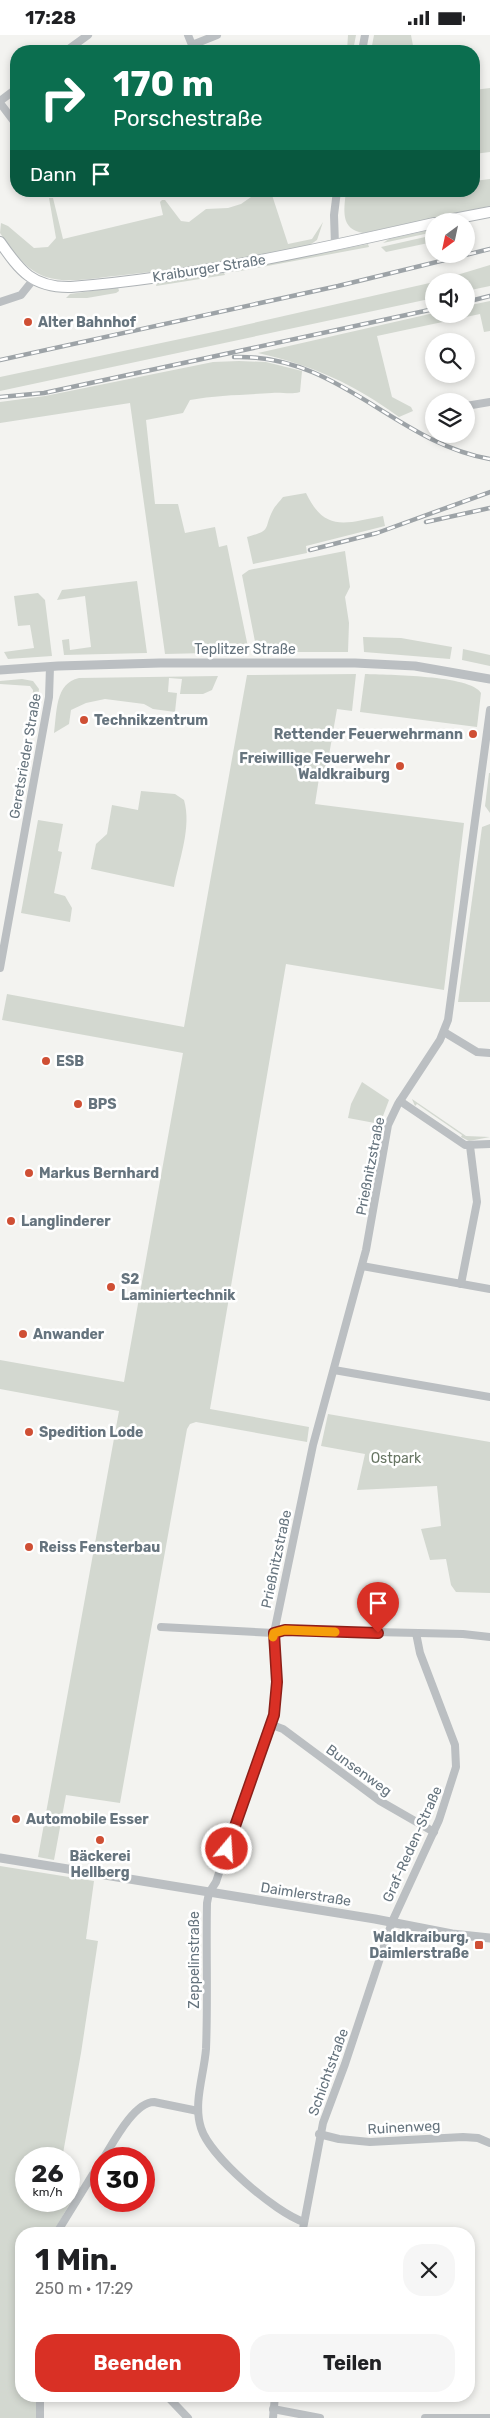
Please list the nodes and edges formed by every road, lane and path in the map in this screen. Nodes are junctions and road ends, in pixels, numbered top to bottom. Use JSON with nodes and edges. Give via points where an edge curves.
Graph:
{"nodes":[{"id":1,"x":88,"y":35,"type":"edge"},
{"id":2,"x":188,"y":35,"type":"edge"},
{"id":3,"x":217,"y":35,"type":"edge"},
{"id":4,"x":74,"y":45,"type":"edge"},
{"id":5,"x":10,"y":94,"type":"edge"},
{"id":6,"x":0,"y":102,"type":"edge"},
{"id":7,"x":10,"y":116,"type":"edge"},
{"id":8,"x":336,"y":197,"type":"edge"},
{"id":9,"x":490,"y":212,"type":"edge"},
{"id":10,"x":475,"y":215,"type":"edge"},
{"id":11,"x":425,"y":225,"type":"edge"},
{"id":12,"x":0,"y":242,"type":"edge"},
{"id":13,"x":335,"y":245,"type":"junction"},
{"id":14,"x":34,"y":280,"type":"junction"},
{"id":15,"x":0,"y":302,"type":"edge"},
{"id":16,"x":490,"y":402,"type":"edge"},
{"id":17,"x":475,"y":404,"type":"edge"},
{"id":18,"x":50,"y":667,"type":"junction"},
{"id":19,"x":0,"y":671,"type":"edge"},
{"id":20,"x":490,"y":679,"type":"edge"},
{"id":21,"x":490,"y":710,"type":"edge"},
{"id":22,"x":0,"y":968,"type":"edge"},
{"id":23,"x":444,"y":1032,"type":"junction"},
{"id":24,"x":490,"y":1053,"type":"edge"},
{"id":25,"x":400,"y":1101,"type":"junction"},
{"id":26,"x":490,"y":1145,"type":"edge"},
{"id":27,"x":470,"y":1146,"type":"junction"},
{"id":28,"x":362,"y":1266,"type":"junction"},
{"id":29,"x":460,"y":1284,"type":"junction"},
{"id":30,"x":490,"y":1289,"type":"edge"},
{"id":31,"x":334,"y":1370,"type":"junction"},
{"id":32,"x":490,"y":1397,"type":"edge"},
{"id":33,"x":160,"y":1627,"type":"dead end"},
{"id":34,"x":274,"y":1633,"type":"junction"},
{"id":35,"x":416,"y":1633,"type":"junction"},
{"id":36,"x":490,"y":1637,"type":"edge"},
{"id":37,"x":272,"y":1725,"type":"junction"},
{"id":38,"x":434,"y":1832,"type":"junction"},
{"id":39,"x":0,"y":1858,"type":"edge"},
{"id":40,"x":209,"y":1893,"type":"junction"},
{"id":41,"x":392,"y":1922,"type":"junction"},
{"id":42,"x":490,"y":1938,"type":"edge"},
{"id":43,"x":198,"y":2111,"type":"junction"},
{"id":44,"x":320,"y":2134,"type":"junction"},
{"id":45,"x":490,"y":2143,"type":"edge"},
{"id":46,"x":111,"y":2147,"type":"edge"},
{"id":47,"x":90,"y":2179,"type":"edge"},
{"id":48,"x":304,"y":2222,"type":"junction"},
{"id":49,"x":60,"y":2227,"type":"edge"},
{"id":50,"x":303,"y":2227,"type":"edge"},
{"id":51,"x":40,"y":2402,"type":"edge"},
{"id":52,"x":173,"y":2402,"type":"edge"},
{"id":53,"x":275,"y":2402,"type":"edge"},
{"id":54,"x":274,"y":2409,"type":"junction"},
{"id":55,"x":40,"y":2418,"type":"edge"},
{"id":56,"x":188,"y":2418,"type":"edge"},
{"id":57,"x":273,"y":2418,"type":"edge"},
{"id":58,"x":320,"y":2418,"type":"edge"},
{"id":59,"x":425,"y":2418,"type":"edge"},
{"id":60,"x":490,"y":2418,"type":"edge"}],
"edges":[{"from":1,"to":4,"type":"street"},
{"from":2,"to":3,"type":"street","via":[[192,45]]},
{"from":5,"to":6,"type":"street"},
{"from":6,"to":7,"type":"street"},
{"from":8,"to":13,"type":"street"},
{"from":9,"to":10,"type":"main road"},
{"from":11,"to":13,"type":"main road","name":"Kraiburger Straße"},
{"from":12,"to":14,"type":"main road","name":"Kraiburger Straße","via":[[18,267]]},
{"from":13,"to":14,"type":"main road","name":"Kraiburger Straße","via":[[89,286],[55,288]]},
{"from":14,"to":15,"type":"street","via":[[22,295]]},
{"from":16,"to":17,"type":"street"},
{"from":18,"to":19,"type":"street","name":"Teplitzer Straße"},
{"from":18,"to":20,"type":"street","name":"Teplitzer Straße","via":[[361,663],[415,666]]},
{"from":18,"to":22,"type":"street","name":"Geretsrieder Straße","via":[[49,697]]},
{"from":21,"to":23,"type":"street","name":"Prießnitzstraße","via":[[450,1009]]},
{"from":23,"to":24,"type":"street","via":[[478,1052]]},
{"from":23,"to":25,"type":"street","name":"Prießnitzstraße"},
{"from":25,"to":27,"type":"street","via":[[459,1142]]},
{"from":25,"to":28,"type":"street","name":"Prießnitzstraße","via":[[388,1125]]},
{"from":26,"to":27,"type":"street"},
{"from":27,"to":29,"type":"street","via":[[477,1202]]},
{"from":28,"to":29,"type":"street"},
{"from":28,"to":31,"type":"street","name":"Prießnitzstraße"},
{"from":29,"to":30,"type":"street"},
{"from":31,"to":32,"type":"street"},
{"from":31,"to":34,"type":"street","name":"Prießnitzstraße","via":[[313,1445]]},
{"from":33,"to":34,"type":"street"},
{"from":34,"to":35,"type":"street","via":[[285,1630]]},
{"from":34,"to":37,"type":"street","name":"Zeppelinstraße","via":[[277,1696]]},
{"from":35,"to":36,"type":"street"},
{"from":35,"to":38,"type":"street","name":"Graf-Reden-Straße","via":[[420,1653],[456,1752],[450,1791]]},
{"from":37,"to":38,"type":"street","name":"Bunsenweg","via":[[283,1729],[388,1806]]},
{"from":37,"to":40,"type":"street","name":"Zeppelinstraße","via":[[216,1882]]},
{"from":38,"to":41,"type":"street","name":"Graf-Reden-Straße"},
{"from":39,"to":40,"type":"street","name":"Daimlerstraße"},
{"from":40,"to":41,"type":"street","name":"Daimlerstraße"},
{"from":40,"to":43,"type":"street","name":"Zeppelinstraße","via":[[206,1903],[206,2051]]},
{"from":41,"to":42,"type":"street","name":"Daimlerstraße","via":[[452,1935]]},
{"from":41,"to":44,"type":"street","name":"Schichtstraße"},
{"from":43,"to":46,"type":"street","via":[[154,2102],[144,2105],[133,2114]]},
{"from":43,"to":48,"type":"street","name":"Zeppelinstraße","via":[[204,2136],[223,2161],[286,2214]]},
{"from":44,"to":45,"type":"street","name":"Ruinenweg","via":[[363,2142],[463,2137]]},
{"from":44,"to":48,"type":"street","name":"Schichtstraße"},
{"from":47,"to":49,"type":"street"},
{"from":48,"to":50,"type":"street","name":"Schichtstraße"},
{"from":51,"to":55,"type":"street"},
{"from":52,"to":56,"type":"street"},
{"from":53,"to":54,"type":"street"},
{"from":54,"to":57,"type":"street"},
{"from":54,"to":58,"type":"street"},
{"from":59,"to":60,"type":"street"}]}
